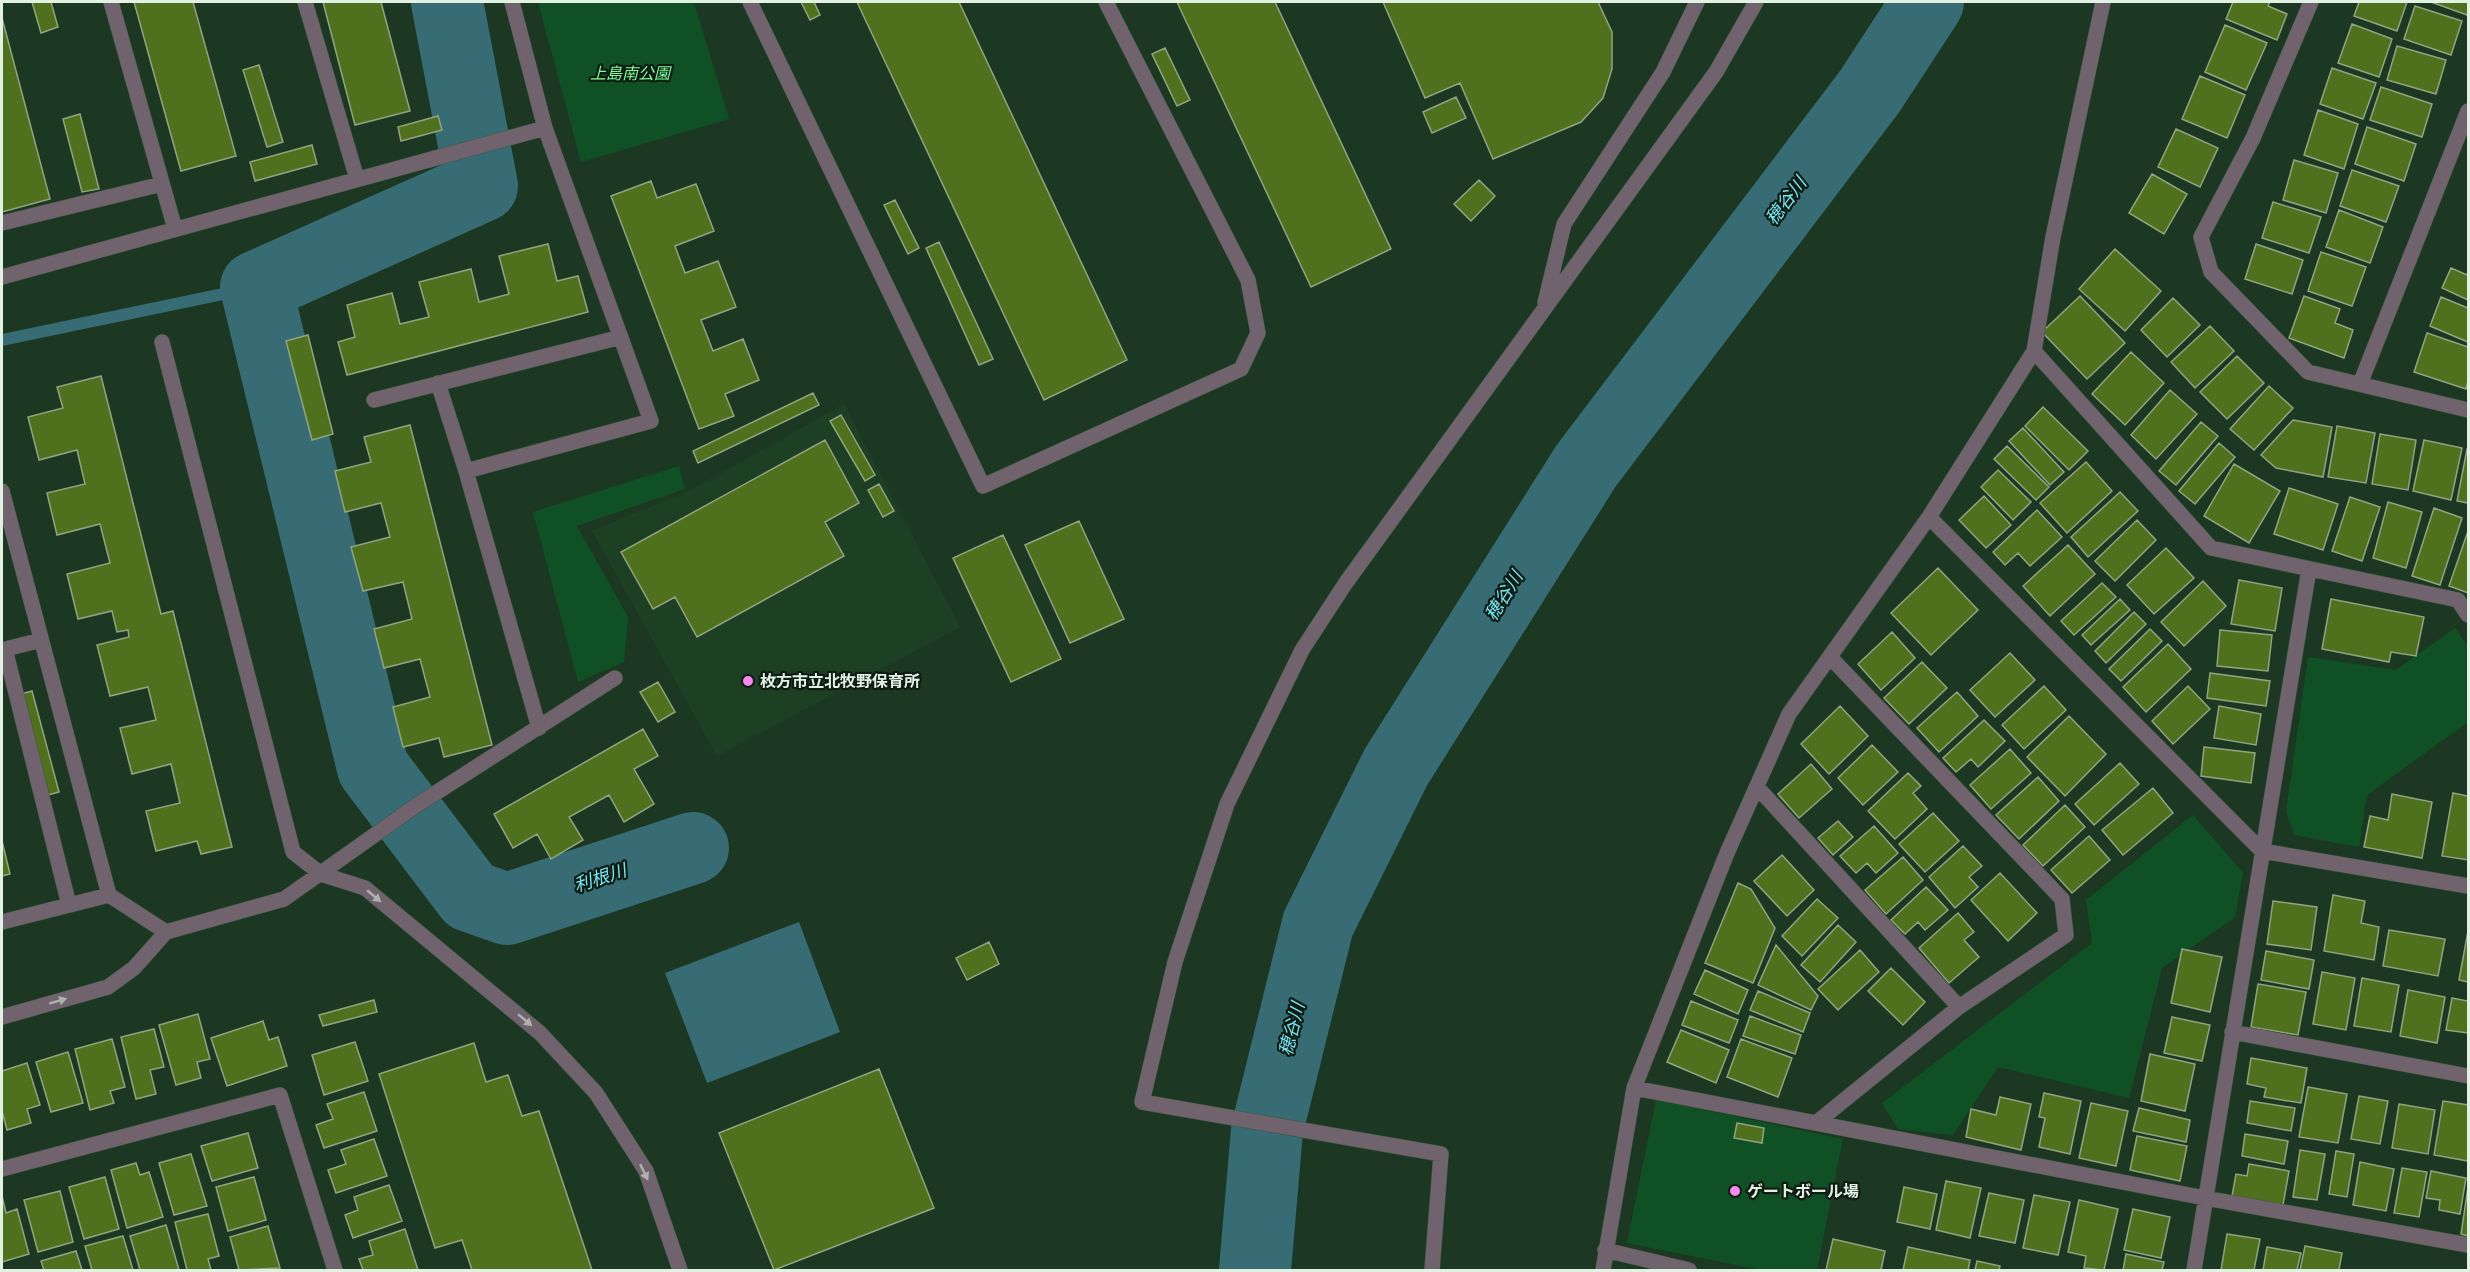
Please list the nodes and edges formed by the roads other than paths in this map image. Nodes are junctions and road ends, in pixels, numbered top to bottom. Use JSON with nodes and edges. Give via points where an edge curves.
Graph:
{"nodes":[{"id":1,"x":111,"y":2,"type":"edge"},
{"id":2,"x":305,"y":2,"type":"edge"},
{"id":3,"x":512,"y":2,"type":"edge"},
{"id":4,"x":750,"y":2,"type":"edge"},
{"id":5,"x":1106,"y":2,"type":"edge"},
{"id":6,"x":1697,"y":2,"type":"edge"},
{"id":7,"x":1756,"y":2,"type":"edge"},
{"id":8,"x":2103,"y":2,"type":"edge"},
{"id":9,"x":2311,"y":2,"type":"edge"},
{"id":10,"x":2469,"y":111,"type":"edge"},
{"id":11,"x":545,"y":128,"type":"junction"},
{"id":12,"x":357,"y":179,"type":"junction"},
{"id":13,"x":162,"y":184,"type":"junction"},
{"id":14,"x":2,"y":223,"type":"edge"},
{"id":15,"x":175,"y":229,"type":"junction"},
{"id":16,"x":2,"y":277,"type":"edge"},
{"id":17,"x":1542,"y":312,"type":"junction"},
{"id":18,"x":621,"y":337,"type":"junction"},
{"id":19,"x":162,"y":342,"type":"dead end"},
{"id":20,"x":2034,"y":351,"type":"junction"},
{"id":21,"x":438,"y":383,"type":"junction"},
{"id":22,"x":2360,"y":384,"type":"junction"},
{"id":23,"x":374,"y":400,"type":"dead end"},
{"id":24,"x":2469,"y":410,"type":"edge"},
{"id":25,"x":466,"y":471,"type":"junction"},
{"id":26,"x":2,"y":491,"type":"edge"},
{"id":27,"x":1929,"y":517,"type":"junction"},
{"id":28,"x":2309,"y":568,"type":"junction"},
{"id":29,"x":2469,"y":615,"type":"edge"},
{"id":30,"x":41,"y":640,"type":"junction"},
{"id":31,"x":3,"y":650,"type":"edge"},
{"id":32,"x":1830,"y":657,"type":"junction"},
{"id":33,"x":615,"y":678,"type":"dead end"},
{"id":34,"x":539,"y":728,"type":"junction"},
{"id":35,"x":1756,"y":787,"type":"junction"},
{"id":36,"x":2262,"y":851,"type":"junction"},
{"id":37,"x":321,"y":874,"type":"junction"},
{"id":38,"x":2469,"y":886,"type":"edge"},
{"id":39,"x":109,"y":895,"type":"junction"},
{"id":40,"x":69,"y":905,"type":"junction"},
{"id":41,"x":2,"y":922,"type":"edge"},
{"id":42,"x":166,"y":932,"type":"junction"},
{"id":43,"x":1959,"y":1007,"type":"junction"},
{"id":44,"x":2,"y":1017,"type":"edge"},
{"id":45,"x":2232,"y":1032,"type":"junction"},
{"id":46,"x":2469,"y":1076,"type":"edge"},
{"id":47,"x":1634,"y":1088,"type":"junction"},
{"id":48,"x":1816,"y":1123,"type":"junction"},
{"id":49,"x":2,"y":1169,"type":"edge"},
{"id":50,"x":2205,"y":1198,"type":"junction"},
{"id":51,"x":2469,"y":1245,"type":"edge"},
{"id":52,"x":1605,"y":1250,"type":"junction"},
{"id":53,"x":335,"y":1270,"type":"edge"},
{"id":54,"x":680,"y":1270,"type":"edge"},
{"id":55,"x":1432,"y":1270,"type":"edge"},
{"id":56,"x":1603,"y":1270,"type":"edge"},
{"id":57,"x":1689,"y":1270,"type":"edge"},
{"id":58,"x":2194,"y":1270,"type":"edge"}],
"edges":[{"from":1,"to":13,"type":"street"},
{"from":2,"to":12,"type":"street"},
{"from":3,"to":11,"type":"street"},
{"from":4,"to":5,"type":"street","via":[[983,486],[1241,369],[1258,333],[1248,280]]},
{"from":6,"to":17,"type":"street","via":[[1663,72],[1564,224]]},
{"from":7,"to":17,"type":"street","via":[[1716,72]]},
{"from":8,"to":20,"type":"street","via":[[2053,237]]},
{"from":9,"to":22,"type":"street","via":[[2253,138],[2201,237],[2211,272],[2308,372]]},
{"from":10,"to":22,"type":"street"},
{"from":11,"to":12,"type":"street"},
{"from":11,"to":18,"type":"street"},
{"from":12,"to":15,"type":"street"},
{"from":13,"to":14,"type":"street"},
{"from":13,"to":15,"type":"street"},
{"from":15,"to":16,"type":"street"},
{"from":17,"to":55,"type":"street","via":[[1344,584],[1302,650],[1227,804],[1175,962],[1142,1102],[1441,1154]]},
{"from":18,"to":21,"type":"street"},
{"from":18,"to":25,"type":"street","via":[[651,421]]},
{"from":19,"to":37,"type":"street","via":[[293,852]]},
{"from":20,"to":27,"type":"street"},
{"from":20,"to":28,"type":"street","via":[[2211,548]]},
{"from":21,"to":23,"type":"street"},
{"from":21,"to":25,"type":"street"},
{"from":22,"to":24,"type":"street"},
{"from":25,"to":34,"type":"street"},
{"from":26,"to":30,"type":"street"},
{"from":27,"to":32,"type":"street"},
{"from":27,"to":36,"type":"street"},
{"from":28,"to":29,"type":"street","via":[[2458,600]]},
{"from":28,"to":36,"type":"street"},
{"from":30,"to":31,"type":"street"},
{"from":30,"to":39,"type":"street"},
{"from":31,"to":40,"type":"street"},
{"from":32,"to":35,"type":"street","via":[[1789,714]]},
{"from":32,"to":43,"type":"street","via":[[2062,899],[2066,935]]},
{"from":33,"to":34,"type":"street"},
{"from":34,"to":37,"type":"street","via":[[417,805]]},
{"from":35,"to":43,"type":"street"},
{"from":35,"to":47,"type":"street"},
{"from":36,"to":38,"type":"street"},
{"from":36,"to":45,"type":"street"},
{"from":37,"to":42,"type":"street","via":[[284,899]]},
{"from":37,"to":54,"type":"street","one_way":true,"via":[[365,888],[540,1033],[596,1093],[646,1171]]},
{"from":39,"to":40,"type":"street"},
{"from":39,"to":42,"type":"street"},
{"from":40,"to":41,"type":"street"},
{"from":44,"to":42,"type":"street","one_way":true,"via":[[108,987],[134,968]]},
{"from":43,"to":48,"type":"street"},
{"from":45,"to":46,"type":"street"},
{"from":45,"to":50,"type":"street"},
{"from":47,"to":48,"type":"street"},
{"from":47,"to":52,"type":"street"},
{"from":48,"to":50,"type":"street"},
{"from":49,"to":53,"type":"street","via":[[280,1095]]},
{"from":50,"to":51,"type":"street"},
{"from":50,"to":58,"type":"street"},
{"from":52,"to":56,"type":"street"},
{"from":52,"to":57,"type":"street"}]}
